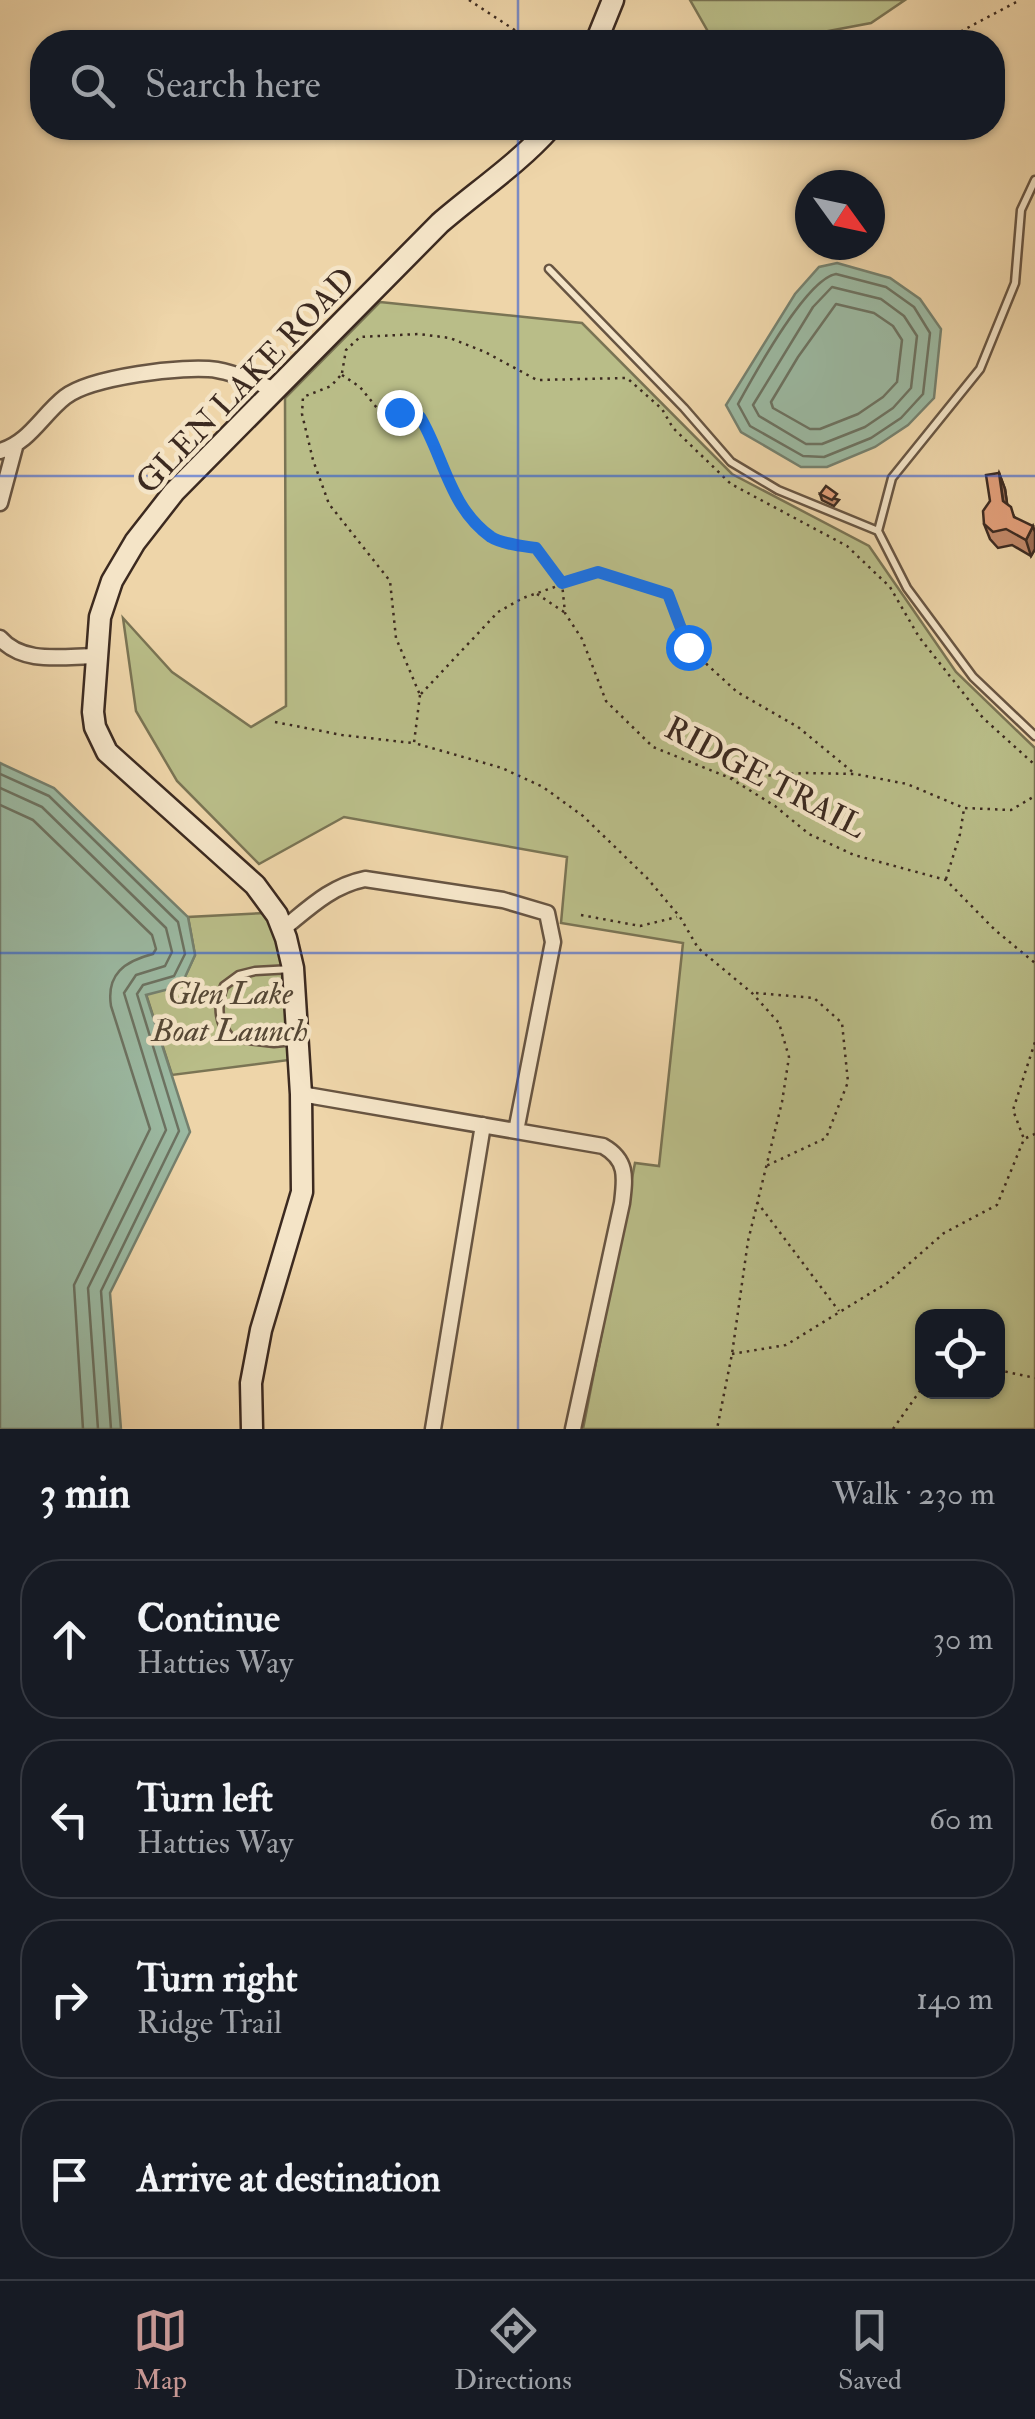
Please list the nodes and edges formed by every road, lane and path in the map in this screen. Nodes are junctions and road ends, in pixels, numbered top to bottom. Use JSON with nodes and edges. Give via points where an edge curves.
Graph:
{"nodes":[{"id":1,"x":469,"y":0,"type":"edge"},
{"id":2,"x":613,"y":0,"type":"edge"},
{"id":3,"x":1020,"y":0,"type":"edge"},
{"id":4,"x":515,"y":30,"type":"edge"},
{"id":5,"x":601,"y":30,"type":"edge"},
{"id":6,"x":964,"y":30,"type":"edge"},
{"id":7,"x":538,"y":140,"type":"edge"},
{"id":8,"x":1035,"y":180,"type":"edge"},
{"id":9,"x":549,"y":269,"type":"dead end"},
{"id":10,"x":342,"y":375,"type":"junction"},
{"id":11,"x":276,"y":390,"type":"junction"},
{"id":12,"x":8,"y":449,"type":"edge"},
{"id":13,"x":0,"y":503,"type":"edge"},
{"id":14,"x":878,"y":532,"type":"junction"},
{"id":15,"x":562,"y":583,"type":"junction"},
{"id":16,"x":536,"y":593,"type":"junction"},
{"id":17,"x":566,"y":612,"type":"junction"},
{"id":18,"x":0,"y":638,"type":"edge"},
{"id":19,"x":97,"y":656,"type":"junction"},
{"id":20,"x":420,"y":696,"type":"junction"},
{"id":21,"x":275,"y":722,"type":"dead end"},
{"id":22,"x":1035,"y":736,"type":"edge"},
{"id":23,"x":414,"y":743,"type":"junction"},
{"id":24,"x":1035,"y":765,"type":"edge"},
{"id":25,"x":855,"y":774,"type":"junction"},
{"id":26,"x":730,"y":778,"type":"junction"},
{"id":27,"x":1035,"y":796,"type":"edge"},
{"id":28,"x":964,"y":808,"type":"junction"},
{"id":29,"x":946,"y":880,"type":"junction"},
{"id":30,"x":581,"y":915,"type":"dead end"},
{"id":31,"x":680,"y":917,"type":"junction"},
{"id":32,"x":282,"y":929,"type":"junction"},
{"id":33,"x":1035,"y":963,"type":"edge"},
{"id":34,"x":293,"y":968,"type":"junction"},
{"id":35,"x":752,"y":993,"type":"junction"},
{"id":36,"x":297,"y":1041,"type":"junction"},
{"id":37,"x":1035,"y":1042,"type":"edge"},
{"id":38,"x":301,"y":1094,"type":"junction"},
{"id":39,"x":483,"y":1126,"type":"junction"},
{"id":40,"x":516,"y":1131,"type":"junction"},
{"id":41,"x":1035,"y":1134,"type":"edge"},
{"id":42,"x":1024,"y":1139,"type":"junction"},
{"id":43,"x":764,"y":1167,"type":"junction"},
{"id":44,"x":757,"y":1202,"type":"junction"},
{"id":45,"x":840,"y":1312,"type":"junction"},
{"id":46,"x":732,"y":1354,"type":"junction"},
{"id":47,"x":1005,"y":1372,"type":"edge"},
{"id":48,"x":1035,"y":1378,"type":"edge"},
{"id":49,"x":915,"y":1398,"type":"edge"},
{"id":50,"x":252,"y":1429,"type":"edge"},
{"id":51,"x":432,"y":1429,"type":"edge"},
{"id":52,"x":574,"y":1429,"type":"edge"},
{"id":53,"x":717,"y":1429,"type":"edge"},
{"id":54,"x":893,"y":1429,"type":"edge"}],
"edges":[{"from":1,"to":4,"type":"path"},
{"from":2,"to":5,"type":"street"},
{"from":3,"to":6,"type":"path"},
{"from":7,"to":11,"type":"street","name":"GLEN LAKE ROAD","via":[[440,223]]},
{"from":8,"to":14,"type":"lane","via":[[1021,210],[1015,282],[980,369],[892,478]]},
{"from":9,"to":14,"type":"lane","via":[[731,462],[778,490]]},
{"from":10,"to":15,"type":"path","via":[[377,408],[420,417],[467,512],[493,539],[536,548]]},
{"from":10,"to":20,"type":"path","via":[[303,397],[312,460],[329,504],[390,581],[396,638]]},
{"from":10,"to":24,"type":"path","via":[[346,350],[360,337],[419,334],[450,338],[537,380],[627,378],[730,484],[847,546],[890,586],[919,638],[983,718]]},
{"from":11,"to":12,"type":"street","via":[[217,370],[98,382],[66,396]]},
{"from":11,"to":19,"type":"street","name":"GLEN LAKE ROAD","via":[[174,492],[136,542],[100,617]]},
{"from":12,"to":13,"type":"street"},
{"from":14,"to":22,"type":"lane","via":[[907,588],[973,678]]},
{"from":15,"to":16,"type":"path"},
{"from":15,"to":17,"type":"path","name":"RIDGE TRAIL"},
{"from":15,"to":25,"type":"path","via":[[598,572],[668,594],[688,647],[737,692],[798,726]]},
{"from":16,"to":17,"type":"path"},
{"from":16,"to":20,"type":"path","via":[[498,612]]},
{"from":17,"to":26,"type":"path","name":"RIDGE TRAIL","via":[[606,701],[653,747]]},
{"from":18,"to":19,"type":"street","via":[[22,654]]},
{"from":19,"to":32,"type":"street","name":"GLEN LAKE ROAD","via":[[94,727],[107,752],[255,885]]},
{"from":20,"to":23,"type":"path"},
{"from":21,"to":23,"type":"path"},
{"from":23,"to":31,"type":"path","via":[[502,768],[543,788],[583,816]]},
{"from":25,"to":26,"type":"path"},
{"from":25,"to":28,"type":"path","via":[[906,784]]},
{"from":26,"to":29,"type":"path","name":"RIDGE TRAIL","via":[[808,834],[854,855]]},
{"from":27,"to":28,"type":"path","via":[[1011,810]]},
{"from":28,"to":29,"type":"path"},
{"from":29,"to":33,"type":"path"},
{"from":30,"to":31,"type":"path","via":[[640,926]]},
{"from":31,"to":35,"type":"path","via":[[698,948]]},
{"from":32,"to":34,"type":"street","name":"GLEN LAKE ROAD"},
{"from":32,"to":40,"type":"street","via":[[324,895],[365,879],[548,913],[553,942]]},
{"from":34,"to":36,"type":"street","name":"GLEN LAKE ROAD"},
{"from":34,"to":36,"type":"lane","via":[[239,976],[224,986],[219,1010],[230,1038]]},
{"from":35,"to":43,"type":"path","via":[[779,1023],[789,1057]]},
{"from":35,"to":43,"type":"path","via":[[814,998],[842,1023],[848,1082],[826,1138]]},
{"from":36,"to":38,"type":"street","name":"GLEN LAKE ROAD"},
{"from":37,"to":42,"type":"path","via":[[1013,1110]]},
{"from":38,"to":39,"type":"street"},
{"from":38,"to":50,"type":"street","name":"GLEN LAKE ROAD","via":[[302,1192],[261,1330],[251,1383]]},
{"from":39,"to":40,"type":"street"},
{"from":39,"to":51,"type":"street"},
{"from":40,"to":52,"type":"street","via":[[603,1146],[622,1162],[625,1174]]},
{"from":41,"to":42,"type":"path"},
{"from":42,"to":45,"type":"path","via":[[996,1205],[944,1233],[887,1283]]},
{"from":43,"to":44,"type":"path"},
{"from":44,"to":45,"type":"path"},
{"from":44,"to":46,"type":"path"},
{"from":45,"to":46,"type":"path","via":[[786,1345]]},
{"from":46,"to":53,"type":"path"},
{"from":47,"to":48,"type":"path"},
{"from":49,"to":54,"type":"path"}]}
